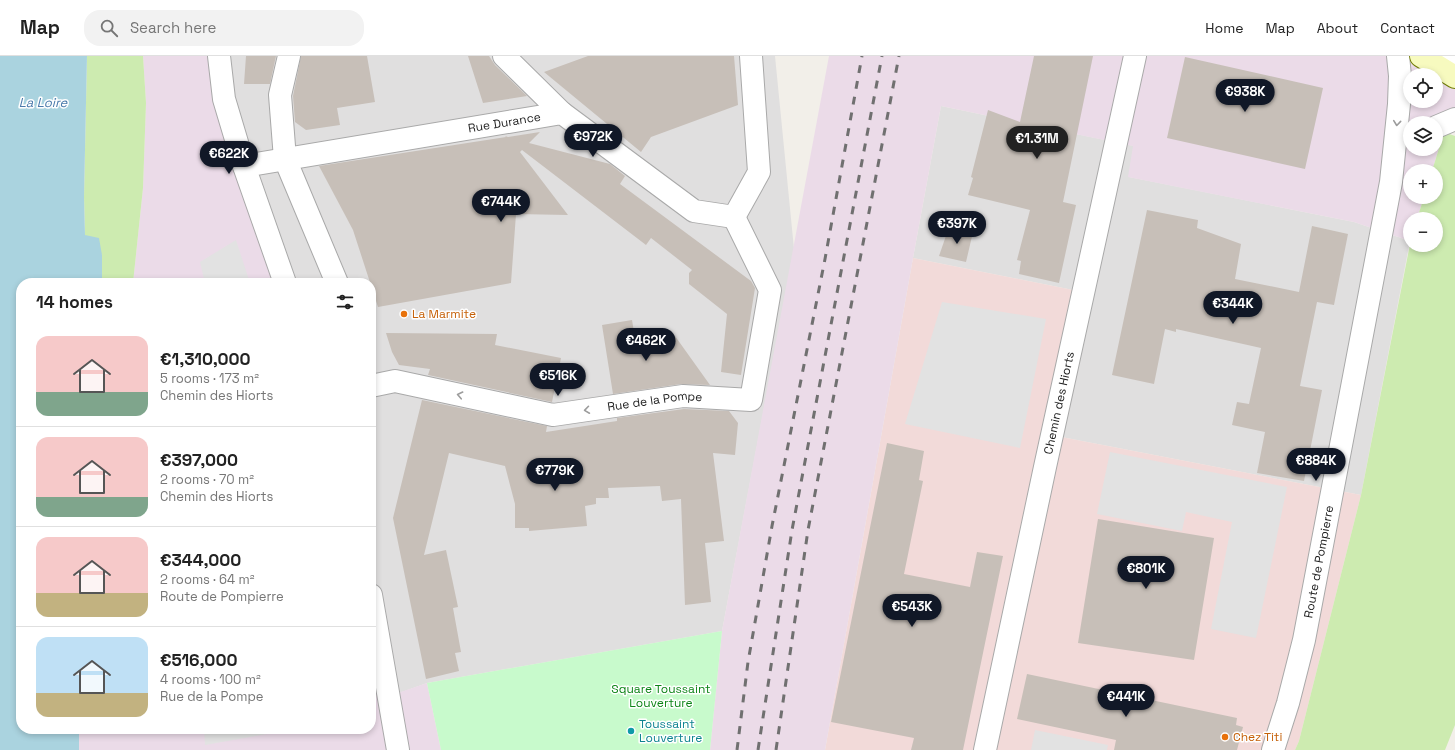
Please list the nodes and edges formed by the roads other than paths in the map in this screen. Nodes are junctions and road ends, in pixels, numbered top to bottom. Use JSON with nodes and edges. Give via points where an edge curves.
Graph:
{"nodes":[{"id":1,"x":219,"y":56,"type":"edge"},
{"id":2,"x":289,"y":56,"type":"edge"},
{"id":3,"x":504,"y":56,"type":"edge"},
{"id":4,"x":751,"y":56,"type":"edge"},
{"id":5,"x":1135,"y":56,"type":"edge"},
{"id":6,"x":1398,"y":56,"type":"edge"},
{"id":7,"x":1421,"y":56,"type":"edge"},
{"id":8,"x":1448,"y":56,"type":"edge"},
{"id":9,"x":1455,"y":72,"type":"edge"},
{"id":10,"x":1455,"y":77,"type":"edge"},
{"id":11,"x":562,"y":113,"type":"junction"},
{"id":12,"x":1455,"y":119,"type":"edge"},
{"id":13,"x":1443,"y":123,"type":"edge"},
{"id":14,"x":1407,"y":156,"type":"edge"},
{"id":15,"x":285,"y":159,"type":"junction"},
{"id":16,"x":244,"y":166,"type":"junction"},
{"id":17,"x":1391,"y":182,"type":"junction"},
{"id":18,"x":734,"y":217,"type":"junction"},
{"id":19,"x":283,"y":278,"type":"edge"},
{"id":20,"x":335,"y":278,"type":"edge"},
{"id":21,"x":376,"y":380,"type":"edge"},
{"id":22,"x":376,"y":624,"type":"edge"},
{"id":23,"x":398,"y":750,"type":"edge"},
{"id":24,"x":985,"y":750,"type":"edge"},
{"id":25,"x":1273,"y":750,"type":"edge"}],
"edges":[{"from":1,"to":16,"type":"street","via":[[224,99]]},
{"from":2,"to":15,"type":"street","via":[[280,95]]},
{"from":3,"to":11,"type":"street"},
{"from":4,"to":18,"type":"street","via":[[759,172]]},
{"from":5,"to":24,"type":"street","name":"Chemin des Hiorts"},
{"from":6,"to":17,"type":"street","name":"Route de Pompierre","one_way":true,"via":[[1399,104]]},
{"from":7,"to":10,"type":"main road"},
{"from":8,"to":9,"type":"street"},
{"from":11,"to":15,"type":"street","name":"Rue Durance"},
{"from":11,"to":18,"type":"street","via":[[694,211]]},
{"from":12,"to":13,"type":"street"},
{"from":14,"to":17,"type":"street","name":"Route de Pompierre"},
{"from":15,"to":16,"type":"street","name":"Rue Durance"},
{"from":15,"to":20,"type":"street"},
{"from":16,"to":19,"type":"street"},
{"from":17,"to":25,"type":"street","name":"Route de Pompierre","via":[[1304,640]]},
{"from":18,"to":21,"type":"street","name":"Rue de la Pompe","one_way":true,"via":[[770,290],[751,400],[683,396],[553,415],[395,381]]},
{"from":22,"to":23,"type":"street"}]}
